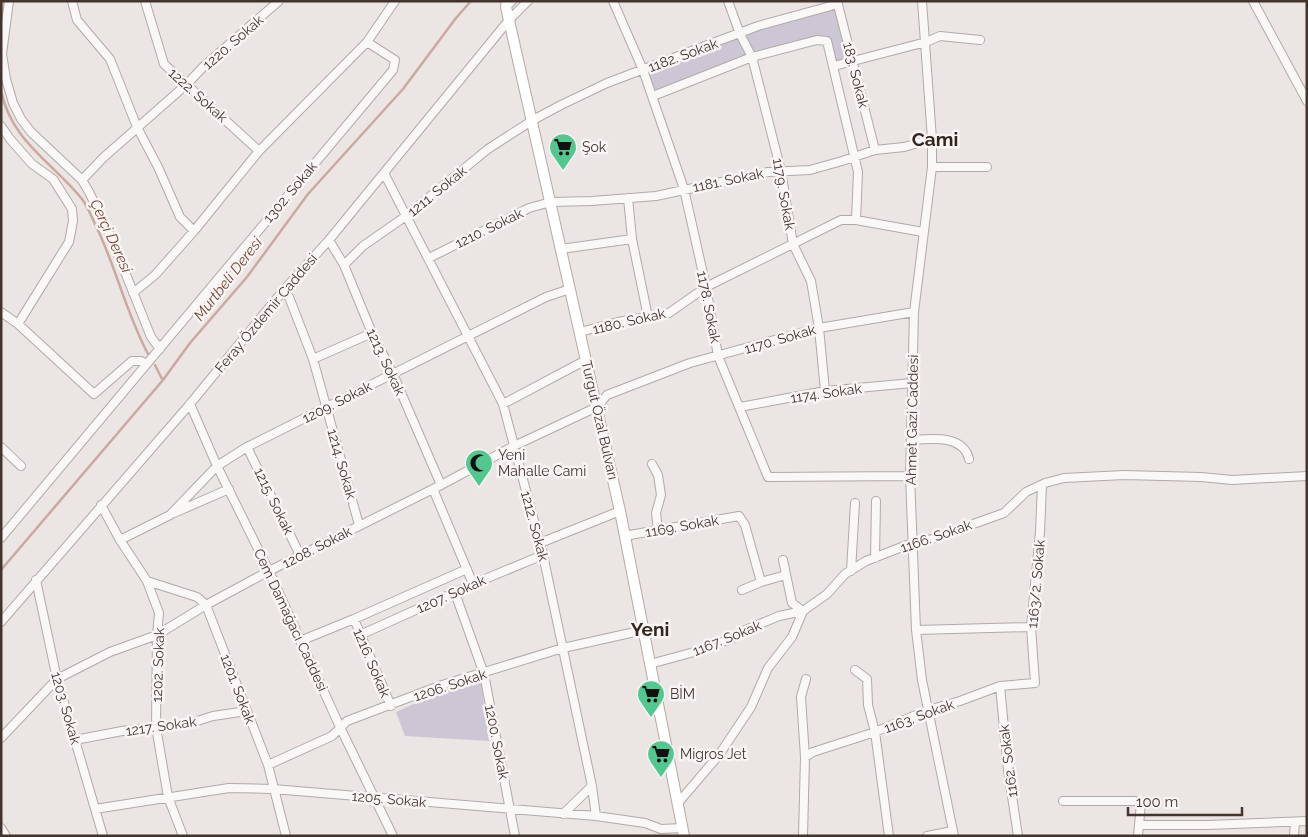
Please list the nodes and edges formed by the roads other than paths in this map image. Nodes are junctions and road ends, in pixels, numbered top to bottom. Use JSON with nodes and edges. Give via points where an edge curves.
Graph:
{"nodes":[{"id":1,"x":9,"y":1,"type":"edge"},
{"id":2,"x":72,"y":1,"type":"edge"},
{"id":3,"x":145,"y":1,"type":"edge"},
{"id":4,"x":279,"y":1,"type":"edge"},
{"id":5,"x":395,"y":1,"type":"edge"},
{"id":6,"x":528,"y":1,"type":"edge"},
{"id":7,"x":612,"y":1,"type":"edge"},
{"id":8,"x":728,"y":1,"type":"edge"},
{"id":9,"x":922,"y":1,"type":"edge"},
{"id":10,"x":1252,"y":1,"type":"edge"},
{"id":11,"x":838,"y":2,"type":"edge"},
{"id":12,"x":508,"y":3,"type":"edge"},
{"id":13,"x":509,"y":20,"type":"junction"},
{"id":14,"x":740,"y":34,"type":"junction"},
{"id":15,"x":980,"y":40,"type":"dead end"},
{"id":16,"x":367,"y":42,"type":"junction"},
{"id":17,"x":926,"y":42,"type":"junction"},
{"id":18,"x":752,"y":57,"type":"junction"},
{"id":19,"x":853,"y":62,"type":"junction"},
{"id":20,"x":834,"y":66,"type":"junction"},
{"id":21,"x":643,"y":70,"type":"junction"},
{"id":22,"x":187,"y":84,"type":"junction"},
{"id":23,"x":653,"y":96,"type":"junction"},
{"id":24,"x":1307,"y":101,"type":"edge"},
{"id":25,"x":533,"y":120,"type":"junction"},
{"id":26,"x":1,"y":126,"type":"edge"},
{"id":27,"x":137,"y":127,"type":"junction"},
{"id":28,"x":932,"y":139,"type":"junction"},
{"id":29,"x":875,"y":150,"type":"junction"},
{"id":30,"x":259,"y":151,"type":"junction"},
{"id":31,"x":854,"y":156,"type":"junction"},
{"id":32,"x":932,"y":167,"type":"junction"},
{"id":33,"x":987,"y":167,"type":"dead end"},
{"id":34,"x":781,"y":171,"type":"junction"},
{"id":35,"x":384,"y":172,"type":"junction"},
{"id":36,"x":82,"y":180,"type":"junction"},
{"id":37,"x":684,"y":189,"type":"junction"},
{"id":38,"x":628,"y":198,"type":"junction"},
{"id":39,"x":551,"y":202,"type":"junction"},
{"id":40,"x":406,"y":216,"type":"junction"},
{"id":41,"x":856,"y":220,"type":"junction"},
{"id":42,"x":194,"y":230,"type":"junction"},
{"id":43,"x":923,"y":232,"type":"junction"},
{"id":44,"x":632,"y":239,"type":"junction"},
{"id":45,"x":329,"y":240,"type":"junction"},
{"id":46,"x":792,"y":244,"type":"junction"},
{"id":47,"x":561,"y":249,"type":"junction"},
{"id":48,"x":428,"y":258,"type":"junction"},
{"id":49,"x":344,"y":265,"type":"junction"},
{"id":50,"x":706,"y":287,"type":"junction"},
{"id":51,"x":570,"y":289,"type":"junction"},
{"id":52,"x":282,"y":292,"type":"junction"},
{"id":53,"x":133,"y":293,"type":"junction"},
{"id":54,"x":1,"y":312,"type":"edge"},
{"id":55,"x":914,"y":312,"type":"junction"},
{"id":56,"x":648,"y":316,"type":"junction"},
{"id":57,"x":18,"y":324,"type":"junction"},
{"id":58,"x":819,"y":328,"type":"junction"},
{"id":59,"x":580,"y":332,"type":"junction"},
{"id":60,"x":372,"y":333,"type":"junction"},
{"id":61,"x":468,"y":336,"type":"junction"},
{"id":62,"x":160,"y":349,"type":"junction"},
{"id":63,"x":718,"y":356,"type":"junction"},
{"id":64,"x":313,"y":359,"type":"junction"},
{"id":65,"x":586,"y":360,"type":"junction"},
{"id":66,"x":148,"y":364,"type":"junction"},
{"id":67,"x":393,"y":374,"type":"junction"},
{"id":68,"x":912,"y":383,"type":"junction"},
{"id":69,"x":825,"y":391,"type":"junction"},
{"id":70,"x":190,"y":404,"type":"junction"},
{"id":71,"x":503,"y":404,"type":"junction"},
{"id":72,"x":597,"y":406,"type":"junction"},
{"id":73,"x":740,"y":407,"type":"junction"},
{"id":74,"x":326,"y":408,"type":"junction"},
{"id":75,"x":911,"y":440,"type":"junction"},
{"id":76,"x":514,"y":446,"type":"junction"},
{"id":77,"x":247,"y":447,"type":"junction"},
{"id":78,"x":1,"y":448,"type":"edge"},
{"id":79,"x":969,"y":459,"type":"dead end"},
{"id":80,"x":652,"y":464,"type":"dead end"},
{"id":81,"x":21,"y":466,"type":"dead end"},
{"id":82,"x":217,"y":466,"type":"junction"},
{"id":83,"x":910,"y":476,"type":"junction"},
{"id":84,"x":1307,"y":476,"type":"edge"},
{"id":85,"x":441,"y":485,"type":"junction"},
{"id":86,"x":1042,"y":485,"type":"junction"},
{"id":87,"x":229,"y":489,"type":"junction"},
{"id":88,"x":433,"y":489,"type":"junction"},
{"id":89,"x":876,"y":501,"type":"dead end"},
{"id":90,"x":855,"y":503,"type":"dead end"},
{"id":91,"x":101,"y":505,"type":"junction"},
{"id":92,"x":620,"y":511,"type":"junction"},
{"id":93,"x":170,"y":515,"type":"junction"},
{"id":94,"x":359,"y":525,"type":"junction"},
{"id":95,"x":658,"y":530,"type":"junction"},
{"id":96,"x":624,"y":536,"type":"junction"},
{"id":97,"x":1,"y":538,"type":"edge"},
{"id":98,"x":120,"y":540,"type":"junction"},
{"id":99,"x":540,"y":543,"type":"junction"},
{"id":100,"x":912,"y":543,"type":"junction"},
{"id":101,"x":544,"y":555,"type":"junction"},
{"id":102,"x":300,"y":556,"type":"junction"},
{"id":103,"x":875,"y":558,"type":"junction"},
{"id":104,"x":782,"y":560,"type":"dead end"},
{"id":105,"x":467,"y":569,"type":"junction"},
{"id":106,"x":269,"y":571,"type":"junction"},
{"id":107,"x":851,"y":571,"type":"junction"},
{"id":108,"x":786,"y":575,"type":"junction"},
{"id":109,"x":36,"y":580,"type":"junction"},
{"id":110,"x":146,"y":581,"type":"junction"},
{"id":111,"x":761,"y":582,"type":"junction"},
{"id":112,"x":473,"y":584,"type":"junction"},
{"id":113,"x":742,"y":590,"type":"dead end"},
{"id":114,"x":455,"y":593,"type":"junction"},
{"id":115,"x":206,"y":605,"type":"junction"},
{"id":116,"x":803,"y":611,"type":"junction"},
{"id":117,"x":354,"y":619,"type":"junction"},
{"id":118,"x":1,"y":622,"type":"edge"},
{"id":119,"x":1031,"y":626,"type":"junction"},
{"id":120,"x":644,"y":630,"type":"junction"},
{"id":121,"x":916,"y":630,"type":"junction"},
{"id":122,"x":157,"y":635,"type":"junction"},
{"id":123,"x":360,"y":635,"type":"junction"},
{"id":124,"x":300,"y":641,"type":"junction"},
{"id":125,"x":563,"y":648,"type":"junction"},
{"id":126,"x":650,"y":664,"type":"junction"},
{"id":127,"x":855,"y":670,"type":"dead end"},
{"id":128,"x":484,"y":674,"type":"junction"},
{"id":129,"x":806,"y":678,"type":"dead end"},
{"id":130,"x":57,"y":679,"type":"junction"},
{"id":131,"x":1035,"y":683,"type":"joint"},
{"id":132,"x":1000,"y":686,"type":"junction"},
{"id":133,"x":391,"y":706,"type":"junction"},
{"id":134,"x":928,"y":710,"type":"junction"},
{"id":135,"x":247,"y":711,"type":"junction"},
{"id":136,"x":156,"y":727,"type":"junction"},
{"id":137,"x":340,"y":727,"type":"junction"},
{"id":138,"x":875,"y":732,"type":"junction"},
{"id":139,"x":1,"y":738,"type":"edge"},
{"id":140,"x":75,"y":740,"type":"junction"},
{"id":141,"x":805,"y":757,"type":"junction"},
{"id":142,"x":268,"y":765,"type":"junction"},
{"id":143,"x":592,"y":786,"type":"junction"},
{"id":144,"x":273,"y":789,"type":"junction"},
{"id":145,"x":168,"y":797,"type":"junction"},
{"id":146,"x":374,"y":798,"type":"junction"},
{"id":147,"x":1063,"y":801,"type":"dead end"},
{"id":148,"x":678,"y":803,"type":"junction"},
{"id":149,"x":95,"y":808,"type":"junction"},
{"id":150,"x":510,"y":810,"type":"junction"},
{"id":151,"x":563,"y":814,"type":"junction"},
{"id":152,"x":596,"y":816,"type":"junction"},
{"id":153,"x":1307,"y":821,"type":"edge"},
{"id":154,"x":1295,"y":822,"type":"junction"},
{"id":155,"x":1139,"y":825,"type":"junction"},
{"id":156,"x":1,"y":828,"type":"edge"},
{"id":157,"x":683,"y":832,"type":"edge"},
{"id":158,"x":954,"y":833,"type":"edge"},
{"id":159,"x":6,"y":836,"type":"edge"},
{"id":160,"x":103,"y":836,"type":"edge"},
{"id":161,"x":183,"y":836,"type":"edge"},
{"id":162,"x":286,"y":836,"type":"edge"},
{"id":163,"x":393,"y":836,"type":"edge"},
{"id":164,"x":515,"y":836,"type":"edge"},
{"id":165,"x":804,"y":836,"type":"edge"},
{"id":166,"x":888,"y":836,"type":"edge"},
{"id":167,"x":928,"y":836,"type":"edge"},
{"id":168,"x":1018,"y":836,"type":"edge"},
{"id":169,"x":1138,"y":836,"type":"edge"},
{"id":170,"x":1294,"y":836,"type":"edge"}],
"edges":[{"from":1,"to":36,"type":"street","via":[[2,54],[14,103],[31,132]]},
{"from":2,"to":27,"type":"street","via":[[77,20],[110,59]]},
{"from":3,"to":22,"type":"street","name":"1222. Sokak","via":[[164,64]]},
{"from":4,"to":22,"type":"street","name":"1220. Sokak"},
{"from":5,"to":16,"type":"street"},
{"from":6,"to":13,"type":"street","name":"Feray Özdemir Caddesi"},
{"from":7,"to":21,"type":"street","name":"1178. Sokak"},
{"from":8,"to":14,"type":"street","name":"1179. Sokak"},
{"from":9,"to":17,"type":"street","name":"Ahmet Gazi Caddesi"},
{"from":10,"to":24,"type":"street"},
{"from":11,"to":14,"type":"street","name":"1182. Sokak"},
{"from":11,"to":19,"type":"street","name":"183. Sokak"},
{"from":12,"to":13,"type":"main road","name":"Turgut Özal Bulvarı"},
{"from":13,"to":25,"type":"main road","name":"Turgut Özal Bulvarı"},
{"from":13,"to":35,"type":"street","name":"Feray Özdemir Caddesi"},
{"from":14,"to":18,"type":"street","name":"1179. Sokak"},
{"from":14,"to":21,"type":"street","name":"1182. Sokak"},
{"from":15,"to":17,"type":"street","via":[[940,36]]},
{"from":16,"to":30,"type":"street"},
{"from":16,"to":62,"type":"street","name":"1302. Sokak","via":[[395,60],[393,70]]},
{"from":17,"to":19,"type":"street"},
{"from":17,"to":28,"type":"street","name":"Ahmet Gazi Caddesi"},
{"from":18,"to":20,"type":"street","via":[[823,40],[827,41]]},
{"from":18,"to":23,"type":"street"},
{"from":18,"to":34,"type":"street","name":"1179. Sokak"},
{"from":19,"to":20,"type":"street"},
{"from":19,"to":29,"type":"street","name":"183. Sokak"},
{"from":20,"to":31,"type":"street"},
{"from":21,"to":23,"type":"street","name":"1178. Sokak"},
{"from":21,"to":25,"type":"street","name":"1182. Sokak","via":[[599,87]]},
{"from":22,"to":27,"type":"street","name":"1220. Sokak"},
{"from":22,"to":30,"type":"street","name":"1222. Sokak"},
{"from":23,"to":37,"type":"street","name":"1178. Sokak"},
{"from":25,"to":39,"type":"main road","name":"Turgut Özal Bulvarı"},
{"from":25,"to":40,"type":"street","name":"1211. Sokak","via":[[488,149]]},
{"from":26,"to":57,"type":"street","via":[[32,164],[53,179],[72,209],[69,242]]},
{"from":27,"to":36,"type":"street","name":"1220. Sokak"},
{"from":27,"to":42,"type":"street","via":[[180,217]]},
{"from":28,"to":29,"type":"street","name":"1181. Sokak","via":[[904,147]]},
{"from":28,"to":32,"type":"street","name":"Ahmet Gazi Caddesi"},
{"from":29,"to":31,"type":"street","name":"1181. Sokak"},
{"from":30,"to":42,"type":"street"},
{"from":31,"to":34,"type":"street","name":"1181. Sokak","via":[[810,170]]},
{"from":31,"to":41,"type":"street","via":[[858,172]]},
{"from":32,"to":33,"type":"street"},
{"from":32,"to":43,"type":"street","name":"Ahmet Gazi Caddesi"},
{"from":34,"to":37,"type":"street","name":"1181. Sokak"},
{"from":34,"to":46,"type":"street","name":"1179. Sokak"},
{"from":35,"to":40,"type":"street","name":"1212. Sokak"},
{"from":35,"to":45,"type":"street","name":"Feray Özdemir Caddesi"},
{"from":36,"to":53,"type":"street","via":[[111,236]]},
{"from":37,"to":38,"type":"street","name":"1181. Sokak"},
{"from":37,"to":50,"type":"street","name":"1178. Sokak"},
{"from":38,"to":39,"type":"street","name":"1181. Sokak"},
{"from":38,"to":44,"type":"street"},
{"from":39,"to":47,"type":"main road","name":"Turgut Özal Bulvarı"},
{"from":39,"to":48,"type":"street","name":"1210. Sokak","via":[[529,208]]},
{"from":40,"to":48,"type":"street","name":"1212. Sokak"},
{"from":40,"to":49,"type":"street","name":"1211. Sokak","via":[[363,246]]},
{"from":41,"to":43,"type":"street","name":"1180. Sokak"},
{"from":41,"to":46,"type":"street","name":"1180. Sokak","via":[[841,220]]},
{"from":42,"to":53,"type":"street","via":[[155,275]]},
{"from":43,"to":55,"type":"street","name":"Ahmet Gazi Caddesi"},
{"from":44,"to":47,"type":"street"},
{"from":44,"to":56,"type":"street"},
{"from":45,"to":49,"type":"street","name":"1213. Sokak"},
{"from":45,"to":52,"type":"street","name":"Feray Özdemir Caddesi"},
{"from":46,"to":50,"type":"street","name":"1180. Sokak"},
{"from":46,"to":58,"type":"street","name":"1179. Sokak","via":[[811,281]]},
{"from":47,"to":51,"type":"main road","name":"Turgut Özal Bulvarı"},
{"from":48,"to":61,"type":"street","name":"1212. Sokak"},
{"from":49,"to":60,"type":"street","name":"1213. Sokak"},
{"from":50,"to":56,"type":"street","name":"1180. Sokak","via":[[670,312]]},
{"from":50,"to":63,"type":"street","name":"1178. Sokak"},
{"from":51,"to":59,"type":"main road","name":"Turgut Özal Bulvarı"},
{"from":51,"to":61,"type":"street","name":"1209. Sokak","via":[[546,297]]},
{"from":52,"to":64,"type":"street","name":"1214. Sokak","via":[[289,297]]},
{"from":52,"to":70,"type":"street","name":"Feray Özdemir Caddesi"},
{"from":53,"to":62,"type":"street","via":[[151,338]]},
{"from":54,"to":57,"type":"street"},
{"from":55,"to":58,"type":"street","name":"1170. Sokak"},
{"from":55,"to":68,"type":"street","name":"Ahmet Gazi Caddesi"},
{"from":56,"to":59,"type":"street","name":"1180. Sokak"},
{"from":57,"to":66,"type":"street","via":[[94,394],[132,361]]},
{"from":58,"to":63,"type":"street","name":"1170. Sokak"},
{"from":58,"to":69,"type":"street","name":"1179. Sokak"},
{"from":59,"to":65,"type":"main road","name":"Turgut Özal Bulvarı"},
{"from":60,"to":64,"type":"street"},
{"from":60,"to":67,"type":"street","name":"1213. Sokak"},
{"from":61,"to":67,"type":"street","name":"1209. Sokak"},
{"from":61,"to":71,"type":"street","name":"1212. Sokak"},
{"from":62,"to":66,"type":"street"},
{"from":63,"to":72,"type":"street","name":"1170. Sokak","via":[[690,363],[607,395]]},
{"from":63,"to":73,"type":"street","name":"1178. Sokak"},
{"from":64,"to":74,"type":"street","name":"1214. Sokak"},
{"from":65,"to":71,"type":"street"},
{"from":65,"to":72,"type":"main road","name":"Turgut Özal Bulvarı"},
{"from":66,"to":97,"type":"street"},
{"from":67,"to":74,"type":"street","name":"1209. Sokak"},
{"from":67,"to":85,"type":"street","name":"1213. Sokak"},
{"from":68,"to":69,"type":"street","name":"1174. Sokak"},
{"from":68,"to":75,"type":"street","name":"Ahmet Gazi Caddesi"},
{"from":69,"to":73,"type":"street","name":"1174. Sokak"},
{"from":70,"to":82,"type":"street","name":"Cem Damağacı Caddesi"},
{"from":70,"to":91,"type":"street","name":"Feray Özdemir Caddesi"},
{"from":71,"to":76,"type":"street","name":"1212. Sokak"},
{"from":72,"to":76,"type":"street","name":"1208. Sokak"},
{"from":72,"to":92,"type":"main road","name":"Turgut Özal Bulvarı"},
{"from":73,"to":83,"type":"street","name":"1178. Sokak","via":[[768,477]]},
{"from":74,"to":77,"type":"street","name":"1209. Sokak"},
{"from":74,"to":94,"type":"street","name":"1214. Sokak"},
{"from":75,"to":79,"type":"street","via":[[937,439],[956,443],[964,448]]},
{"from":75,"to":83,"type":"street","name":"Ahmet Gazi Caddesi"},
{"from":76,"to":85,"type":"street","name":"1208. Sokak"},
{"from":76,"to":99,"type":"street","name":"1212. Sokak"},
{"from":77,"to":82,"type":"street","name":"1209. Sokak"},
{"from":77,"to":102,"type":"street","name":"1215. Sokak"},
{"from":78,"to":81,"type":"street"},
{"from":80,"to":95,"type":"street","via":[[658,475],[661,495],[656,513]]},
{"from":82,"to":87,"type":"street","name":"Cem Damağacı Caddesi"},
{"from":82,"to":93,"type":"street","name":"1209. Sokak"},
{"from":83,"to":100,"type":"street","name":"Ahmet Gazi Caddesi"},
{"from":84,"to":86,"type":"street","name":"1166. Sokak","via":[[1232,480],[1105,476],[1064,478]]},
{"from":85,"to":88,"type":"street","name":"1208. Sokak"},
{"from":86,"to":100,"type":"street","name":"1166. Sokak","via":[[1026,492],[1004,513]]},
{"from":86,"to":119,"type":"street","name":"1163/2. Sokak"},
{"from":87,"to":93,"type":"street"},
{"from":87,"to":106,"type":"street","name":"Cem Damağacı Caddesi"},
{"from":88,"to":94,"type":"street","name":"1208. Sokak"},
{"from":88,"to":105,"type":"street"},
{"from":89,"to":103,"type":"street"},
{"from":90,"to":107,"type":"street"},
{"from":91,"to":98,"type":"street","name":"1202. Sokak"},
{"from":91,"to":109,"type":"street","name":"Feray Özdemir Caddesi"},
{"from":92,"to":96,"type":"main road","name":"Turgut Özal Bulvarı"},
{"from":92,"to":99,"type":"street"},
{"from":93,"to":98,"type":"street","name":"1209. Sokak"},
{"from":94,"to":102,"type":"street","name":"1208. Sokak"},
{"from":95,"to":96,"type":"street","name":"1169. Sokak"},
{"from":95,"to":111,"type":"street","name":"1169. Sokak","via":[[739,516]]},
{"from":96,"to":120,"type":"main road","name":"Turgut Özal Bulvarı"},
{"from":98,"to":110,"type":"street","name":"1202. Sokak"},
{"from":99,"to":101,"type":"street","name":"1212. Sokak"},
{"from":100,"to":103,"type":"street","name":"1166. Sokak"},
{"from":100,"to":121,"type":"street","name":"Ahmet Gazi Caddesi"},
{"from":101,"to":112,"type":"street","name":"1207. Sokak"},
{"from":101,"to":125,"type":"street","name":"1212. Sokak"},
{"from":102,"to":106,"type":"street","name":"1208. Sokak"},
{"from":103,"to":107,"type":"street","name":"1166. Sokak"},
{"from":104,"to":108,"type":"street"},
{"from":105,"to":112,"type":"street"},
{"from":105,"to":117,"type":"street","name":"1207. Sokak"},
{"from":106,"to":115,"type":"street","name":"1208. Sokak"},
{"from":106,"to":124,"type":"street","name":"Cem Damağacı Caddesi"},
{"from":107,"to":116,"type":"street","name":"1166. Sokak"},
{"from":108,"to":111,"type":"street"},
{"from":108,"to":116,"type":"street","via":[[792,603]]},
{"from":109,"to":118,"type":"street","name":"Feray Özdemir Caddesi"},
{"from":109,"to":130,"type":"street","name":"1203. Sokak"},
{"from":110,"to":115,"type":"street","via":[[197,597]]},
{"from":110,"to":122,"type":"street","name":"1202. Sokak","via":[[160,613]]},
{"from":111,"to":113,"type":"street"},
{"from":112,"to":114,"type":"street","name":"1207. Sokak"},
{"from":114,"to":123,"type":"street","name":"1207. Sokak"},
{"from":114,"to":128,"type":"street","name":"1200. Sokak"},
{"from":115,"to":122,"type":"street","name":"1208. Sokak"},
{"from":115,"to":135,"type":"street","name":"1201. Sokak"},
{"from":116,"to":126,"type":"street","name":"1167. Sokak","via":[[779,616],[733,638]]},
{"from":116,"to":148,"type":"street","via":[[792,637],[768,668],[751,707],[719,755]]},
{"from":117,"to":123,"type":"street","name":"1216. Sokak"},
{"from":117,"to":124,"type":"street","name":"1207. Sokak"},
{"from":119,"to":121,"type":"street"},
{"from":119,"to":131,"type":"street","name":"1163/2. Sokak"},
{"from":120,"to":125,"type":"street","name":"1206. Sokak"},
{"from":120,"to":126,"type":"main road","name":"Turgut Özal Bulvarı"},
{"from":121,"to":134,"type":"street","name":"Ahmet Gazi Caddesi"},
{"from":122,"to":130,"type":"street","name":"1208. Sokak","via":[[110,652]]},
{"from":122,"to":136,"type":"street","name":"1202. Sokak"},
{"from":123,"to":133,"type":"street","name":"1216. Sokak"},
{"from":124,"to":137,"type":"street","name":"Cem Damağacı Caddesi"},
{"from":125,"to":128,"type":"street","name":"1206. Sokak"},
{"from":125,"to":143,"type":"street","name":"1212. Sokak"},
{"from":126,"to":148,"type":"main road","name":"Turgut Özal Bulvarı"},
{"from":127,"to":138,"type":"street","via":[[867,679],[868,705]]},
{"from":128,"to":133,"type":"street","name":"1206. Sokak","via":[[442,685]]},
{"from":128,"to":150,"type":"street","name":"1200. Sokak"},
{"from":129,"to":141,"type":"street","via":[[801,697]]},
{"from":130,"to":139,"type":"street","name":"1208. Sokak"},
{"from":130,"to":140,"type":"street","name":"1203. Sokak"},
{"from":131,"to":132,"type":"street","name":"1163. Sokak"},
{"from":132,"to":134,"type":"street","name":"1163. Sokak"},
{"from":132,"to":168,"type":"street","name":"1162. Sokak"},
{"from":133,"to":137,"type":"street","name":"1206. Sokak","via":[[347,721]]},
{"from":134,"to":138,"type":"street","name":"1163. Sokak"},
{"from":134,"to":158,"type":"street","name":"Ahmet Gazi Caddesi"},
{"from":135,"to":136,"type":"street","name":"1217. Sokak"},
{"from":135,"to":142,"type":"street","name":"1201. Sokak"},
{"from":136,"to":140,"type":"street","name":"1217. Sokak"},
{"from":136,"to":145,"type":"street","name":"1202. Sokak"},
{"from":137,"to":142,"type":"street","name":"1206. Sokak","via":[[332,736]]},
{"from":137,"to":146,"type":"street","name":"Cem Damağacı Caddesi"},
{"from":138,"to":141,"type":"street","name":"1163. Sokak"},
{"from":138,"to":166,"type":"street"},
{"from":140,"to":149,"type":"street","name":"1203. Sokak"},
{"from":141,"to":165,"type":"street"},
{"from":142,"to":144,"type":"street","name":"1201. Sokak"},
{"from":143,"to":151,"type":"street"},
{"from":143,"to":152,"type":"street","name":"1212. Sokak"},
{"from":144,"to":145,"type":"street","name":"1205. Sokak","via":[[229,788]]},
{"from":144,"to":146,"type":"street","name":"1205. Sokak"},
{"from":144,"to":162,"type":"street","name":"1201. Sokak"},
{"from":145,"to":149,"type":"street","name":"1205. Sokak"},
{"from":145,"to":161,"type":"street","name":"1202. Sokak"},
{"from":146,"to":150,"type":"street","name":"1205. Sokak"},
{"from":146,"to":163,"type":"street","name":"Cem Damağacı Caddesi"},
{"from":147,"to":155,"type":"street","via":[[1135,801],[1141,803]]},
{"from":148,"to":157,"type":"main road","name":"Turgut Özal Bulvarı"},
{"from":149,"to":160,"type":"street","name":"1203. Sokak"},
{"from":150,"to":151,"type":"street","name":"1205. Sokak"},
{"from":150,"to":164,"type":"street","name":"1200. Sokak"},
{"from":151,"to":152,"type":"street","name":"1205. Sokak"},
{"from":152,"to":157,"type":"street","name":"1205. Sokak"},
{"from":153,"to":154,"type":"street"},
{"from":154,"to":155,"type":"street"},
{"from":154,"to":170,"type":"street"},
{"from":155,"to":169,"type":"street"},
{"from":156,"to":159,"type":"street"},
{"from":158,"to":167,"type":"street"}]}
